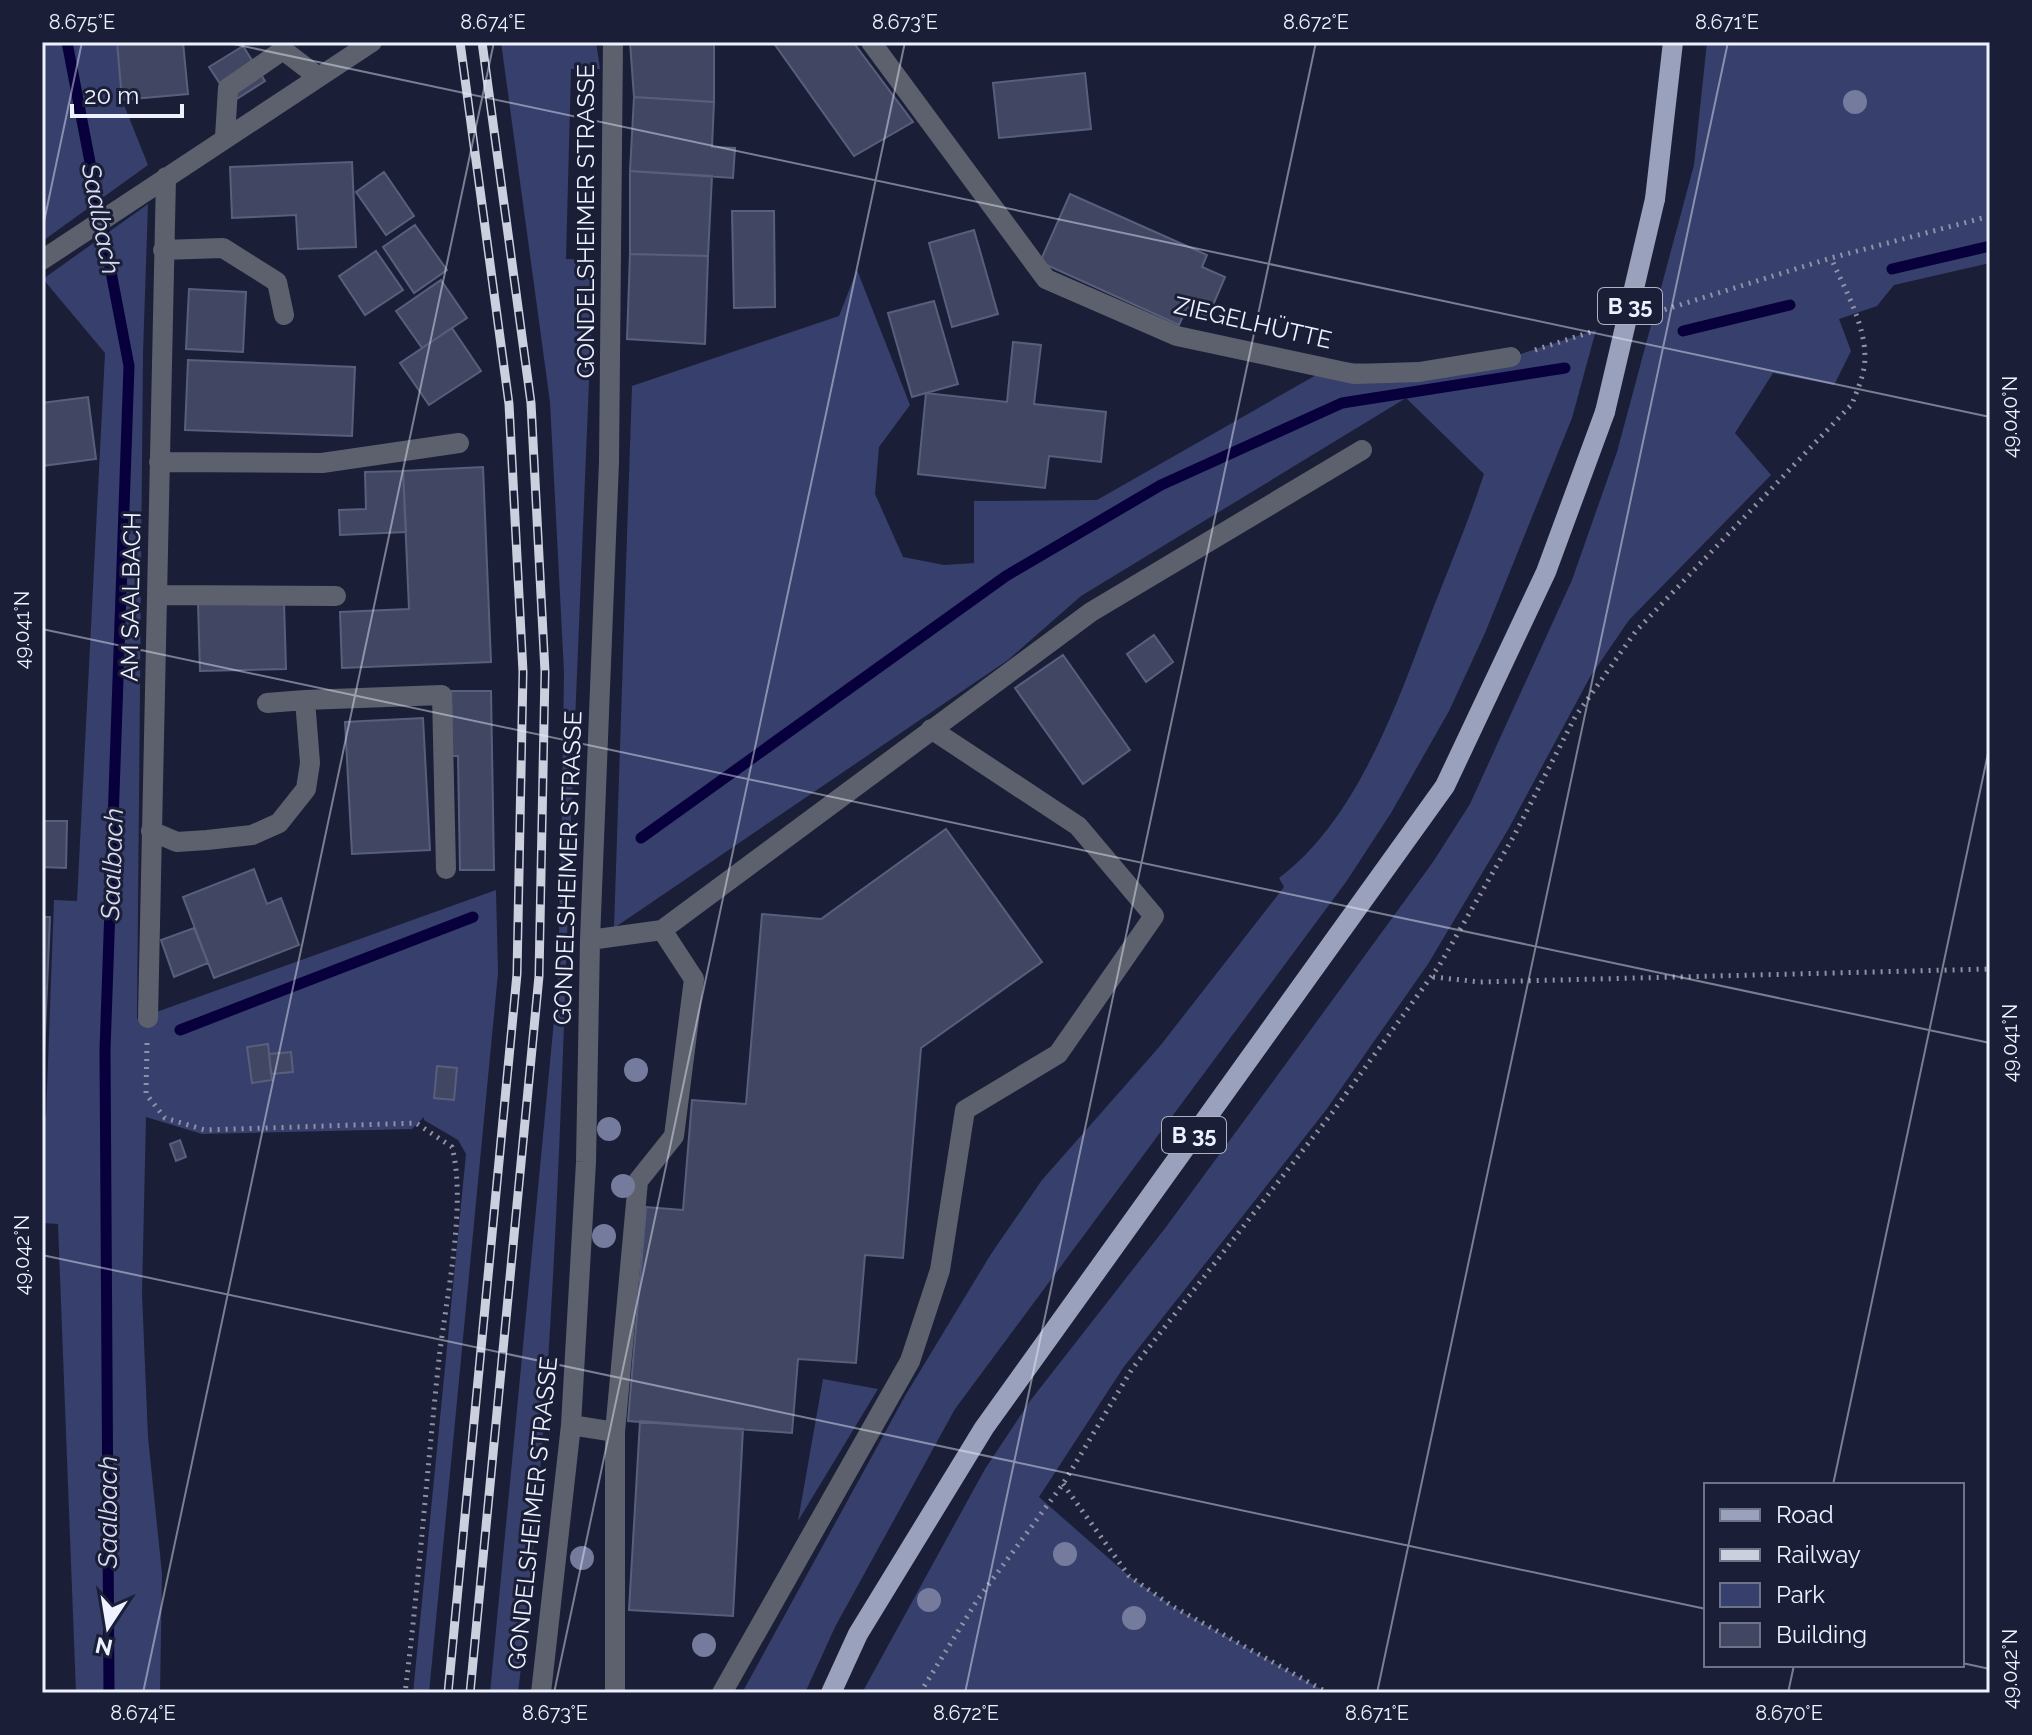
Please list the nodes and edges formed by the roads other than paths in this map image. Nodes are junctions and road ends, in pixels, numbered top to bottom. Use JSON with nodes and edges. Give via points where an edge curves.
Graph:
{"nodes":[{"id":1,"x":372,"y":42,"type":"edge"},
{"id":2,"x":613,"y":42,"type":"edge"},
{"id":3,"x":871,"y":42,"type":"edge"},
{"id":4,"x":1673,"y":42,"type":"edge"},
{"id":5,"x":317,"y":76,"type":"junction"},
{"id":6,"x":225,"y":137,"type":"junction"},
{"id":7,"x":166,"y":177,"type":"junction"},
{"id":8,"x":163,"y":250,"type":"junction"},
{"id":9,"x":44,"y":259,"type":"edge"},
{"id":10,"x":284,"y":315,"type":"dead end"},
{"id":11,"x":1511,"y":357,"type":"road end"},
{"id":12,"x":459,"y":443,"type":"dead end"},
{"id":13,"x":1362,"y":450,"type":"dead end"},
{"id":14,"x":159,"y":462,"type":"junction"},
{"id":15,"x":157,"y":595,"type":"junction"},
{"id":16,"x":336,"y":596,"type":"dead end"},
{"id":17,"x":305,"y":700,"type":"junction"},
{"id":18,"x":267,"y":703,"type":"dead end"},
{"id":19,"x":931,"y":729,"type":"junction"},
{"id":20,"x":151,"y":831,"type":"junction"},
{"id":21,"x":446,"y":869,"type":"dead end"},
{"id":22,"x":662,"y":930,"type":"junction"},
{"id":23,"x":590,"y":940,"type":"junction"},
{"id":24,"x":148,"y":1018,"type":"road end"},
{"id":25,"x":571,"y":1425,"type":"junction"},
{"id":26,"x":615,"y":1432,"type":"junction"},
{"id":27,"x":541,"y":1693,"type":"edge"},
{"id":28,"x":615,"y":1693,"type":"edge"},
{"id":29,"x":722,"y":1693,"type":"edge"},
{"id":30,"x":831,"y":1693,"type":"edge"}],
"edges":[{"from":1,"to":5,"type":"street"},
{"from":2,"to":23,"type":"street","name":"GONDELSHEIMER STRASSE","via":[[610,447]]},
{"from":3,"to":11,"type":"street","name":"ZIEGELHÜTTE","via":[[1046,279],[1177,336],[1354,374],[1419,372]]},
{"from":4,"to":30,"type":"main road","number":"B 35","bridge":true,"via":[[1655,199],[1605,412],[1546,572],[1445,786],[984,1428],[858,1634]]},
{"from":5,"to":6,"type":"street"},
{"from":5,"to":6,"type":"street","via":[[283,50],[228,88]]},
{"from":6,"to":7,"type":"street"},
{"from":7,"to":8,"type":"street","name":"AM SAALBACH"},
{"from":7,"to":9,"type":"street"},
{"from":8,"to":10,"type":"street","via":[[223,248],[277,282]]},
{"from":8,"to":14,"type":"street","name":"AM SAALBACH"},
{"from":12,"to":14,"type":"street","via":[[322,463]]},
{"from":13,"to":19,"type":"street","via":[[1091,612]]},
{"from":14,"to":15,"type":"street","name":"AM SAALBACH"},
{"from":15,"to":16,"type":"street"},
{"from":15,"to":20,"type":"street","name":"AM SAALBACH"},
{"from":17,"to":18,"type":"street"},
{"from":17,"to":20,"type":"street","via":[[310,763],[306,789],[279,823],[252,835],[177,842]]},
{"from":17,"to":21,"type":"street","via":[[442,695]]},
{"from":19,"to":22,"type":"street"},
{"from":19,"to":29,"type":"street","via":[[1078,826],[1154,916],[1058,1054],[965,1110],[940,1270],[910,1361]]},
{"from":20,"to":24,"type":"street","name":"AM SAALBACH"},
{"from":22,"to":23,"type":"street"},
{"from":22,"to":26,"type":"street","via":[[694,979],[674,1136],[638,1181]]},
{"from":23,"to":25,"type":"street","name":"GONDELSHEIMER STRASSE","via":[[586,1162]]},
{"from":25,"to":26,"type":"street"},
{"from":25,"to":27,"type":"street","name":"GONDELSHEIMER STRASSE"},
{"from":26,"to":28,"type":"street"}]}
